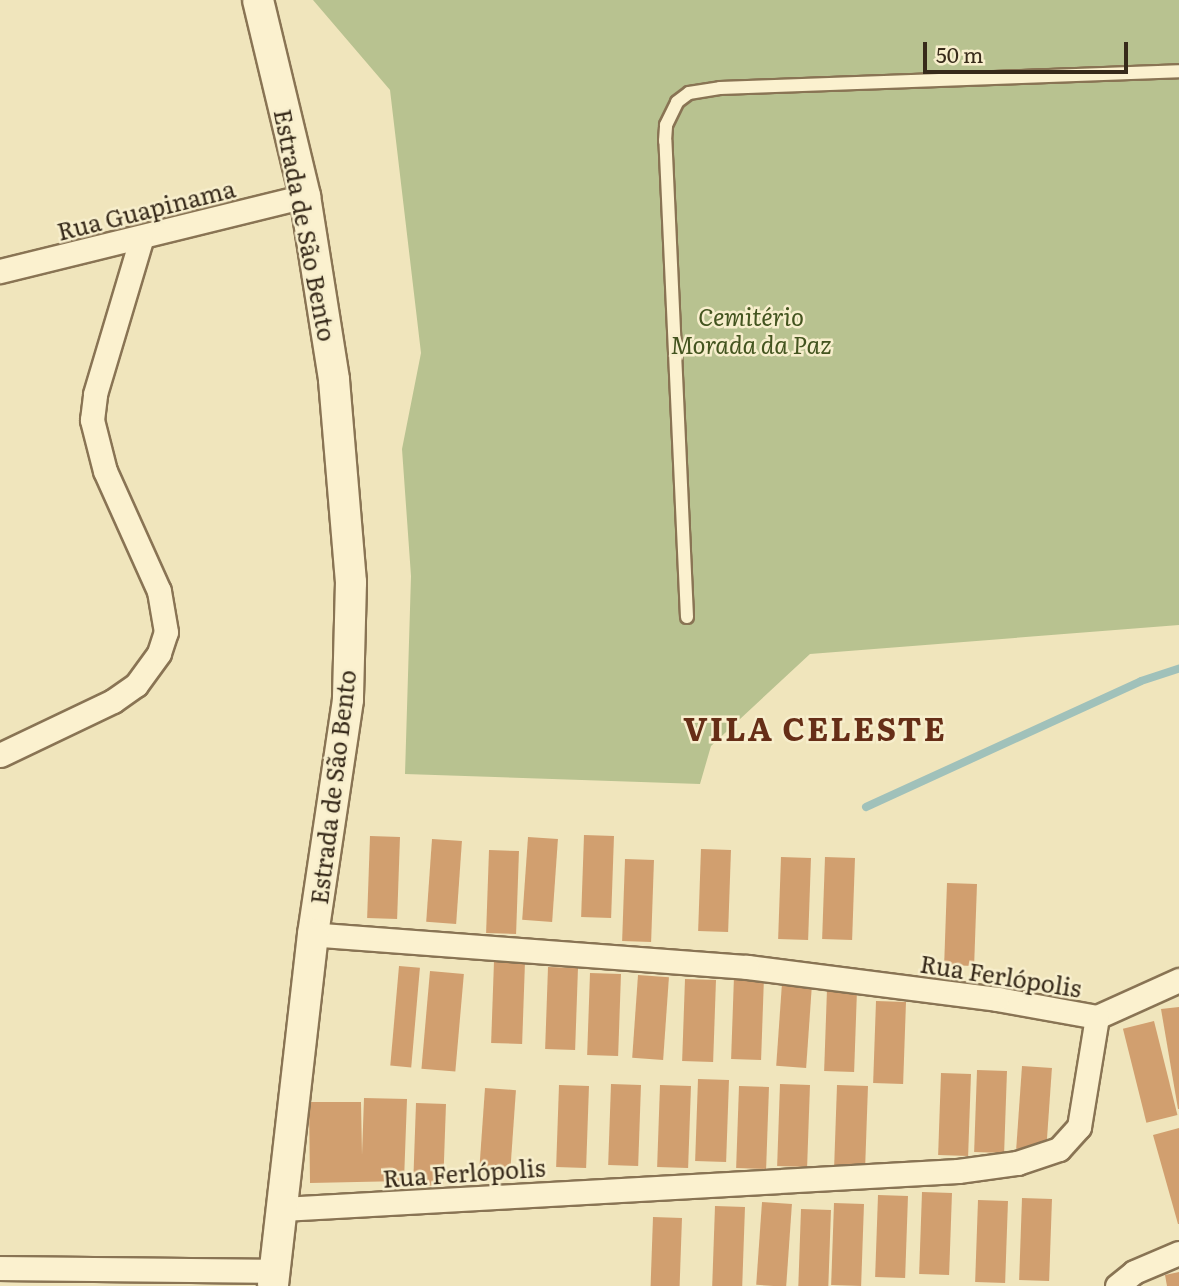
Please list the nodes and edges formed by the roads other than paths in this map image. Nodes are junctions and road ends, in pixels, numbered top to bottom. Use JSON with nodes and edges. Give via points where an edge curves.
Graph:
{"nodes":[{"id":1,"x":258,"y":0,"type":"edge"},
{"id":2,"x":1179,"y":71,"type":"edge"},
{"id":3,"x":305,"y":196,"type":"junction"},
{"id":4,"x":141,"y":240,"type":"junction"},
{"id":5,"x":0,"y":271,"type":"edge"},
{"id":6,"x":687,"y":617,"type":"dead end"},
{"id":7,"x":0,"y":755,"type":"edge"},
{"id":8,"x":313,"y":934,"type":"junction"},
{"id":9,"x":1179,"y":980,"type":"edge"},
{"id":10,"x":1097,"y":1017,"type":"junction"},
{"id":11,"x":282,"y":1209,"type":"junction"},
{"id":12,"x":1179,"y":1253,"type":"edge"},
{"id":13,"x":0,"y":1268,"type":"edge"},
{"id":14,"x":274,"y":1278,"type":"edge"},
{"id":15,"x":1117,"y":1286,"type":"edge"}],
"edges":[{"from":1,"to":3,"type":"street","name":"Estrada de São Bento"},
{"from":2,"to":6,"type":"lane","via":[[719,88],[689,93],[677,102],[666,125],[665,141]]},
{"from":3,"to":4,"type":"street","name":"Rua Guapinama"},
{"from":3,"to":8,"type":"street","name":"Estrada de São Bento","via":[[334,380],[351,582],[348,700]]},
{"from":4,"to":5,"type":"street","name":"Rua Guapinama"},
{"from":4,"to":7,"type":"street","via":[[95,394],[92,420],[105,471],[159,591],[166,632],[159,653],[136,685],[113,701]]},
{"from":8,"to":10,"type":"street","name":"Rua Ferlópolis","via":[[747,967],[997,999]]},
{"from":8,"to":11,"type":"street","name":"Estrada de São Bento"},
{"from":9,"to":10,"type":"street"},
{"from":10,"to":11,"type":"street","name":"Rua Ferlópolis","via":[[1079,1127],[1059,1149],[1017,1163],[958,1171]]},
{"from":11,"to":14,"type":"street","name":"Estrada de São Bento"},
{"from":12,"to":15,"type":"street","via":[[1134,1272]]},
{"from":13,"to":14,"type":"street"}]}
